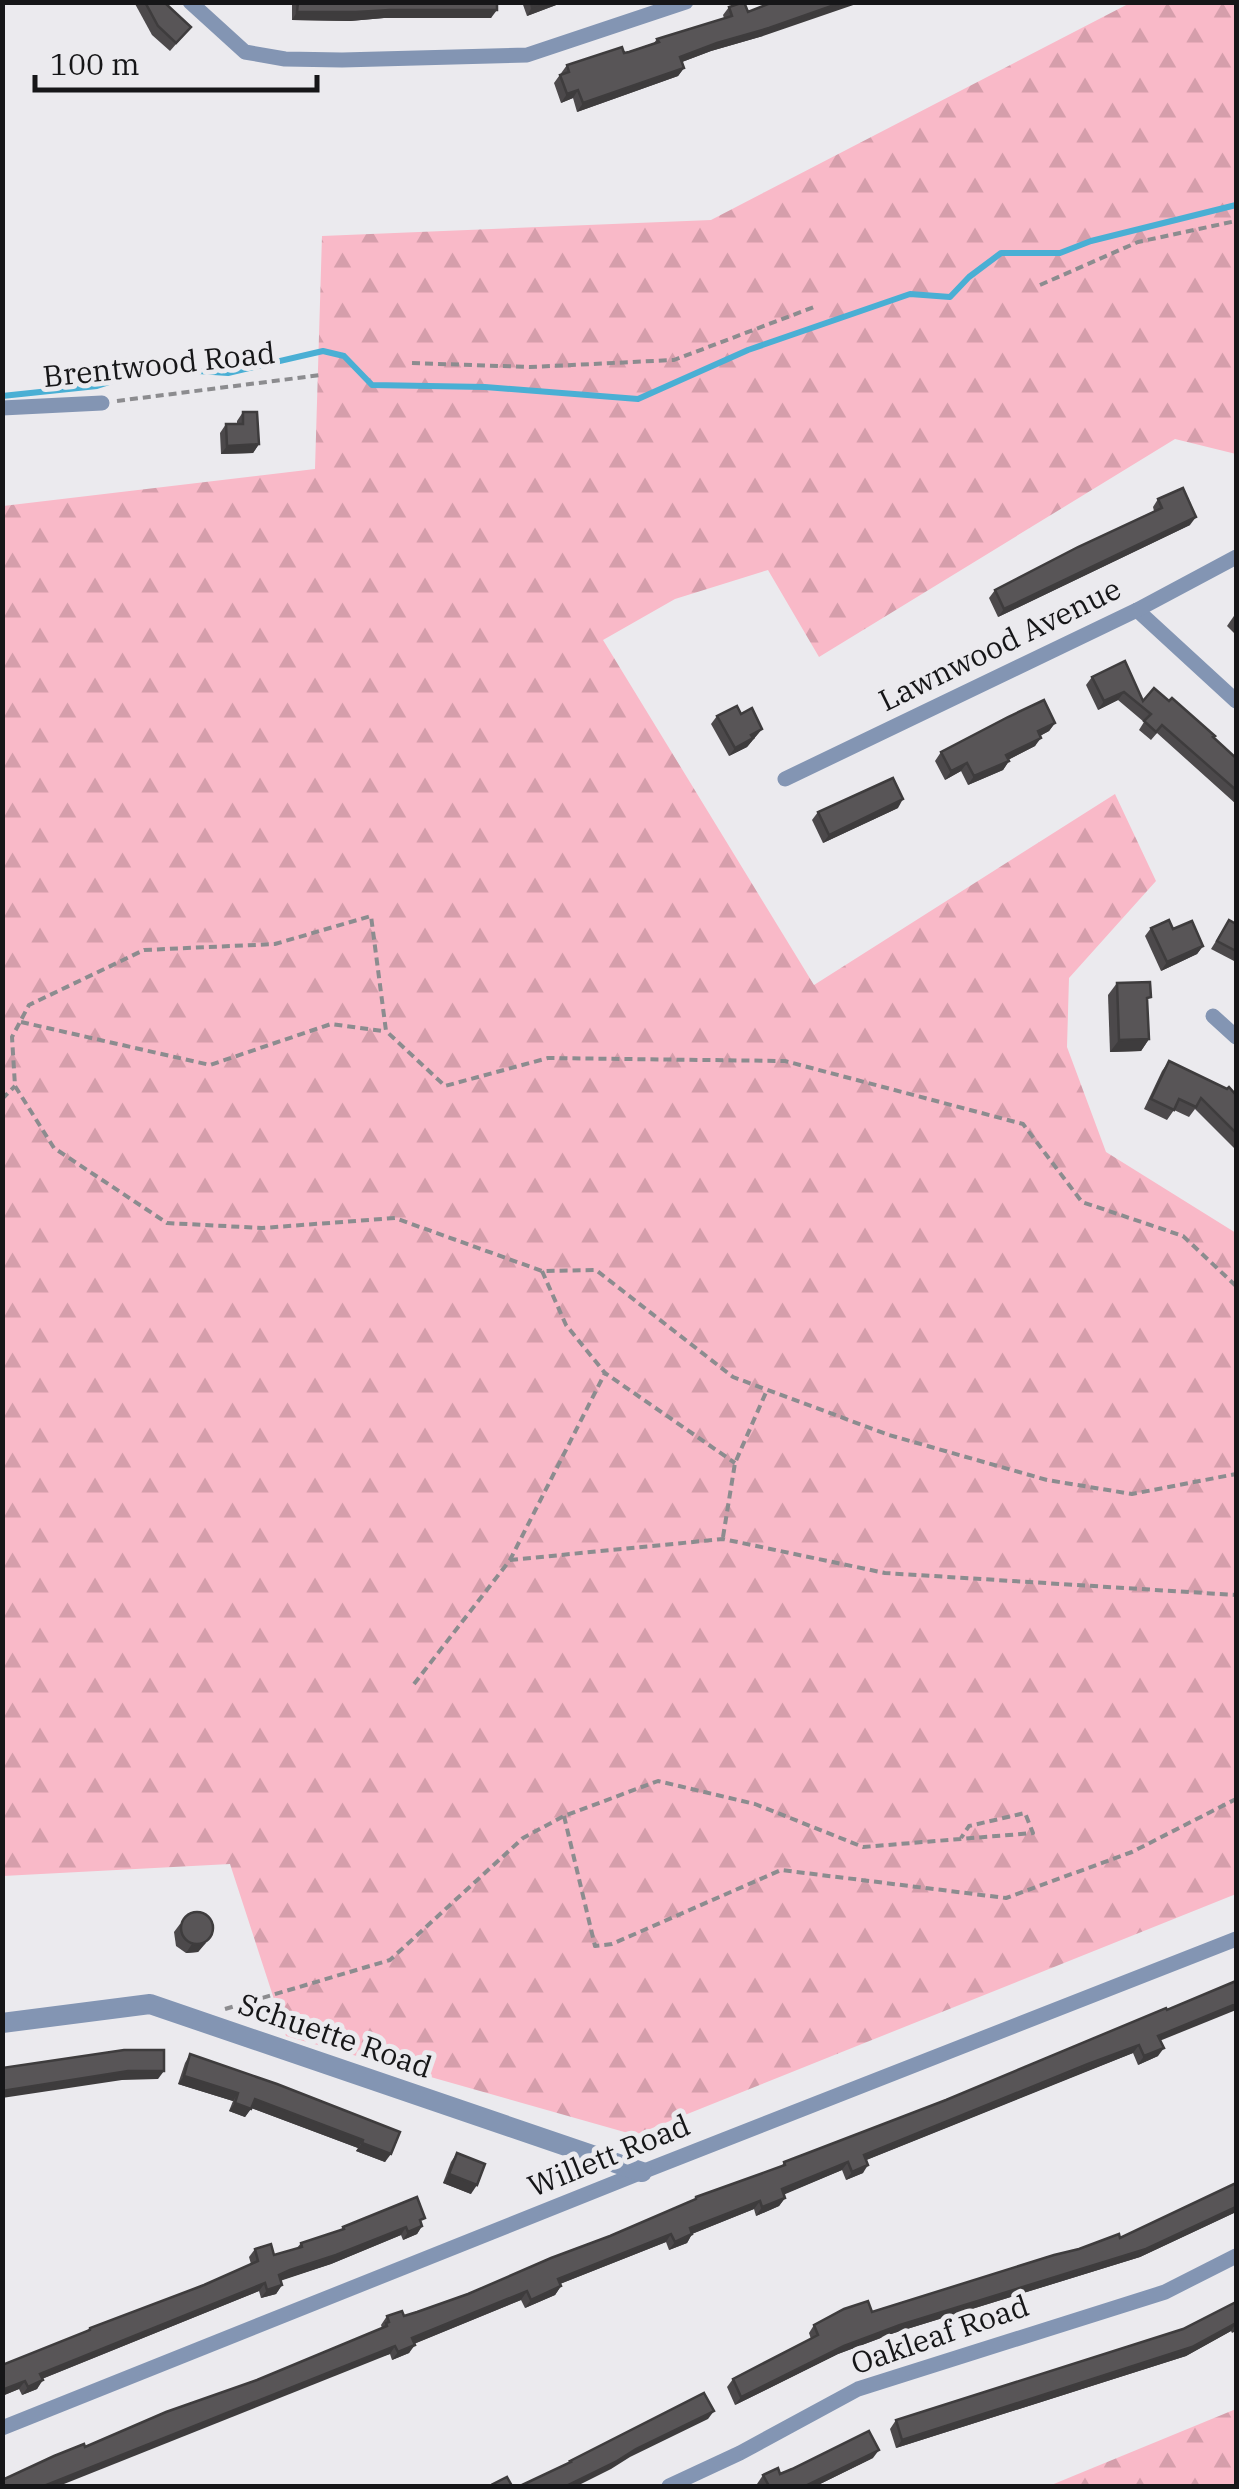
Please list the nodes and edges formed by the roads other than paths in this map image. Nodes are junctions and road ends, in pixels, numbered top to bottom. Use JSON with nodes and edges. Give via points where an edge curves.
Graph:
{"nodes":[{"id":1,"x":190,"y":2,"type":"edge"},
{"id":2,"x":686,"y":2,"type":"edge"},
{"id":3,"x":102,"y":403,"type":"road end"},
{"id":4,"x":2,"y":408,"type":"edge"},
{"id":5,"x":1236,"y":557,"type":"edge"},
{"id":6,"x":1137,"y":610,"type":"junction"},
{"id":7,"x":1236,"y":701,"type":"edge"},
{"id":8,"x":785,"y":779,"type":"dead end"},
{"id":9,"x":1213,"y":1016,"type":"dead end"},
{"id":10,"x":1236,"y":1037,"type":"edge"},
{"id":11,"x":1236,"y":1939,"type":"edge"},
{"id":12,"x":2,"y":2023,"type":"edge"},
{"id":13,"x":642,"y":2172,"type":"junction"},
{"id":14,"x":1236,"y":2256,"type":"edge"},
{"id":15,"x":2,"y":2428,"type":"edge"},
{"id":16,"x":669,"y":2486,"type":"edge"}],
"edges":[{"from":1,"to":2,"type":"street","via":[[245,52],[342,60],[527,55]]},
{"from":3,"to":4,"type":"street","name":"Brentwood Road"},
{"from":5,"to":6,"type":"street","name":"Lawnwood Avenue"},
{"from":6,"to":7,"type":"street"},
{"from":6,"to":8,"type":"street","name":"Lawnwood Avenue"},
{"from":9,"to":10,"type":"street"},
{"from":11,"to":13,"type":"street","name":"Willett Road"},
{"from":12,"to":13,"type":"street","name":"Schuette Road","via":[[150,2004]]},
{"from":13,"to":15,"type":"street","name":"Willett Road"},
{"from":14,"to":16,"type":"street","name":"Oakleaf Road","via":[[1166,2292],[858,2389]]}]}
